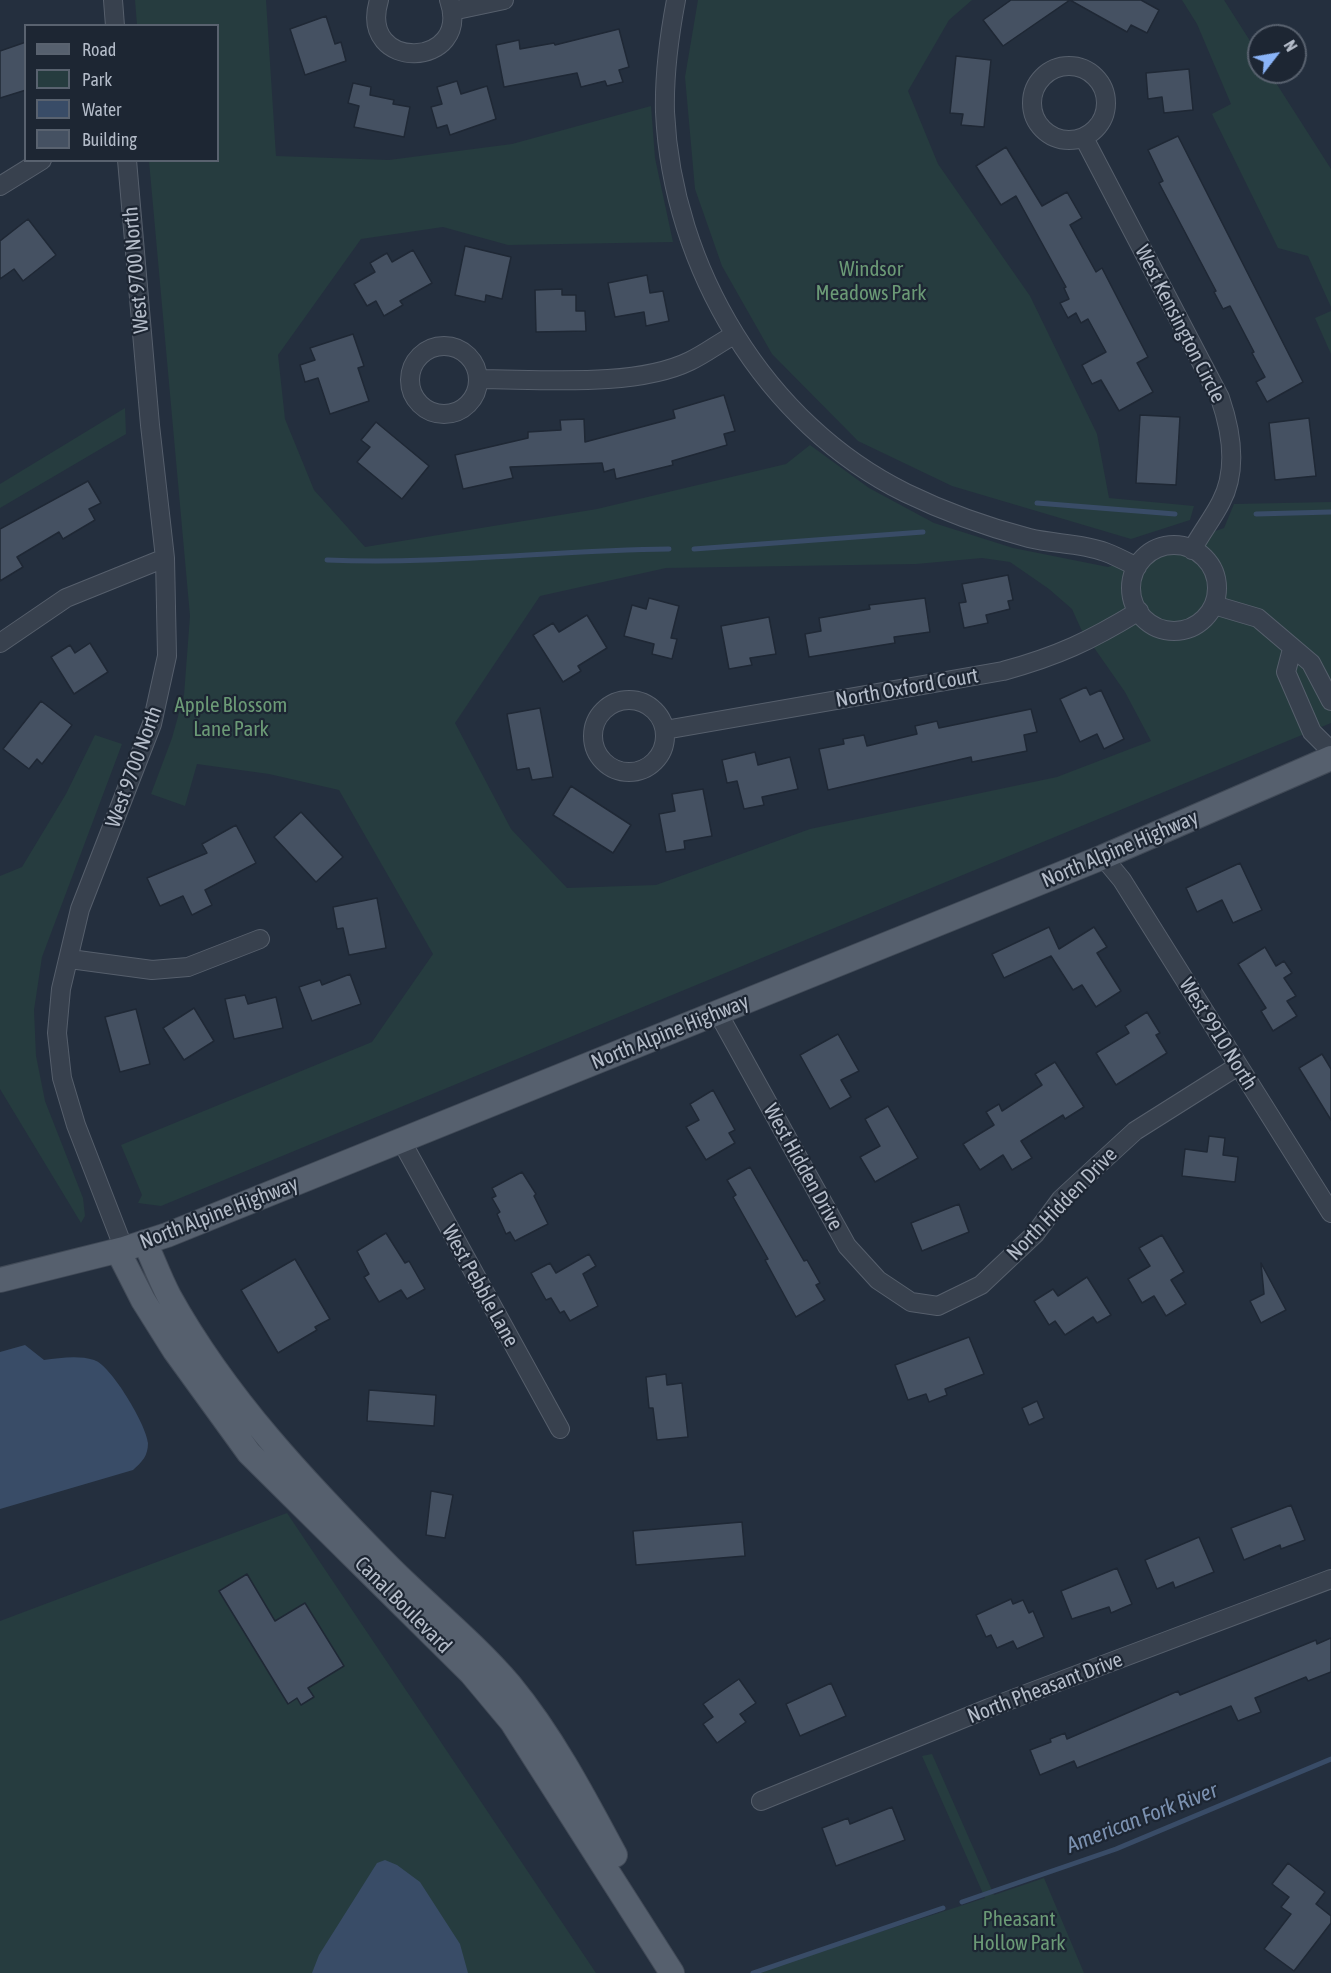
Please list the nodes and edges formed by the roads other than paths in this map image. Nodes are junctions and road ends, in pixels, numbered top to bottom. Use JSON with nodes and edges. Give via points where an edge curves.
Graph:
{"nodes":[{"id":1,"x":113,"y":0,"type":"edge"},
{"id":2,"x":379,"y":0,"type":"edge"},
{"id":3,"x":504,"y":0,"type":"edge"},
{"id":4,"x":676,"y":0,"type":"edge"},
{"id":5,"x":451,"y":6,"type":"edge"},
{"id":6,"x":115,"y":24,"type":"edge"},
{"id":7,"x":1084,"y":138,"type":"junction"},
{"id":8,"x":39,"y":162,"type":"edge"},
{"id":9,"x":127,"y":162,"type":"edge"},
{"id":10,"x":0,"y":186,"type":"edge"},
{"id":11,"x":734,"y":335,"type":"junction"},
{"id":12,"x":478,"y":379,"type":"dead end"},
{"id":13,"x":1192,"y":550,"type":"junction"},
{"id":14,"x":165,"y":558,"type":"junction"},
{"id":15,"x":1137,"y":567,"type":"junction"},
{"id":16,"x":1214,"y":605,"type":"junction"},
{"id":17,"x":1138,"y":611,"type":"junction"},
{"id":18,"x":0,"y":643,"type":"edge"},
{"id":19,"x":1292,"y":649,"type":"junction"},
{"id":20,"x":1331,"y":701,"type":"edge"},
{"id":21,"x":665,"y":730,"type":"junction"},
{"id":22,"x":1331,"y":751,"type":"edge"},
{"id":23,"x":1331,"y":758,"type":"edge"},
{"id":24,"x":1102,"y":857,"type":"junction"},
{"id":25,"x":260,"y":939,"type":"dead end"},
{"id":26,"x":70,"y":959,"type":"junction"},
{"id":27,"x":718,"y":1013,"type":"junction"},
{"id":28,"x":1239,"y":1065,"type":"junction"},
{"id":29,"x":402,"y":1142,"type":"junction"},
{"id":30,"x":1331,"y":1213,"type":"edge"},
{"id":31,"x":129,"y":1247,"type":"junction"},
{"id":32,"x":0,"y":1280,"type":"edge"},
{"id":33,"x":911,"y":1302,"type":"joint"},
{"id":34,"x":560,"y":1428,"type":"dead end"},
{"id":35,"x":1331,"y":1579,"type":"edge"},
{"id":36,"x":761,"y":1802,"type":"dead end"},
{"id":37,"x":672,"y":1973,"type":"edge"},
{"id":38,"x":685,"y":1973,"type":"edge"}],
"edges":[{"from":1,"to":6,"type":"street"},
{"from":2,"to":5,"type":"street","via":[[376,18],[381,36],[406,54],[436,48],[449,32]]},
{"from":3,"to":5,"type":"street"},
{"from":4,"to":11,"type":"street","via":[[666,56],[665,113],[674,173],[683,223]]},
{"from":7,"to":7,"type":"street","via":[[1104,117],[1103,88],[1082,68],[1053,69],[1033,90],[1035,119],[1043,131],[1056,139]]},
{"from":7,"to":13,"type":"street","name":"West Kensington Circle","via":[[1220,398],[1228,423],[1232,445],[1222,500]]},
{"from":8,"to":10,"type":"street"},
{"from":9,"to":14,"type":"street","name":"West 9700 North"},
{"from":11,"to":12,"type":"street","via":[[689,362],[649,374],[600,379]]},
{"from":11,"to":15,"type":"street","via":[[770,383],[814,429],[851,460],[905,492],[968,519],[1030,538],[1103,551]]},
{"from":13,"to":15,"type":"street","via":[[1182,546],[1161,548]]},
{"from":13,"to":16,"type":"street","via":[[1209,563],[1214,573]]},
{"from":14,"to":18,"type":"street","via":[[66,598]]},
{"from":14,"to":26,"type":"street","name":"West 9700 North","via":[[167,656],[159,696],[152,724],[80,909]]},
{"from":15,"to":17,"type":"street","via":[[1132,590]]},
{"from":16,"to":17,"type":"street","via":[[1200,623],[1178,631],[1156,627]]},
{"from":16,"to":19,"type":"street","via":[[1258,618]]},
{"from":17,"to":21,"type":"street","name":"North Oxford Court","via":[[1088,642],[1003,671]]},
{"from":19,"to":20,"type":"street","via":[[1311,663]]},
{"from":19,"to":22,"type":"street","via":[[1286,672],[1312,732]]},
{"from":21,"to":21,"type":"street","via":[[648,705],[619,701],[598,718],[594,744],[605,763],[625,772],[637,771],[647,768],[662,752]]},
{"from":23,"to":24,"type":"main road","name":"North Alpine Highway"},
{"from":24,"to":27,"type":"main road","name":"North Alpine Highway"},
{"from":24,"to":28,"type":"street","name":"West 9910 North","via":[[1122,880]]},
{"from":25,"to":26,"type":"street","via":[[188,967],[152,970]]},
{"from":26,"to":31,"type":"street","name":"West 9700 North","via":[[61,989],[57,1033],[62,1078],[76,1125]]},
{"from":27,"to":29,"type":"main road","name":"North Alpine Highway"},
{"from":27,"to":33,"type":"street","name":"West Hidden Drive","via":[[847,1246],[878,1280]]},
{"from":28,"to":30,"type":"street","name":"West 9910 North"},
{"from":28,"to":33,"type":"street","name":"North Hidden Drive","via":[[1135,1131],[1061,1199],[1035,1234],[981,1285],[938,1306]]},
{"from":29,"to":31,"type":"main road","name":"North Alpine Highway"},
{"from":29,"to":34,"type":"street","name":"West Pebble Lane"},
{"from":31,"to":32,"type":"main road","name":"North Alpine Highway"},
{"from":31,"to":37,"type":"main road","name":"Canal Boulevard","via":[[143,1300],[249,1453],[471,1673],[512,1722]]},
{"from":31,"to":38,"type":"main road","name":"Canal Boulevard","via":[[168,1295],[258,1428],[390,1568],[487,1660],[526,1706]]},
{"from":35,"to":36,"type":"street","name":"North Pheasant Drive","via":[[989,1708]]}]}
